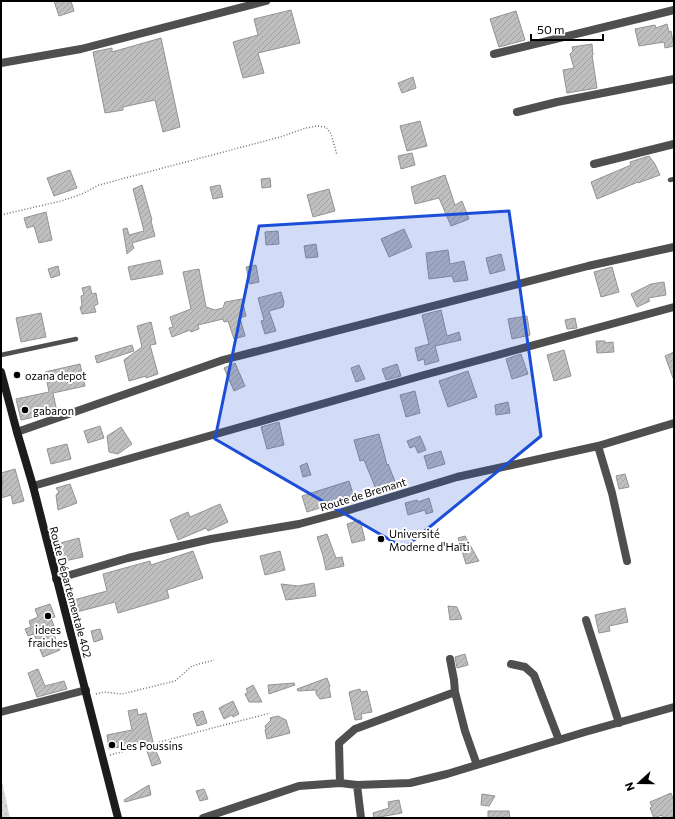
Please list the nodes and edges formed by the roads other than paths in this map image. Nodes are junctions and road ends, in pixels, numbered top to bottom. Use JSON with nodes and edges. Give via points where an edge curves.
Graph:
{"nodes":[{"id":1,"x":266,"y":1,"type":"edge"},
{"id":2,"x":674,"y":10,"type":"edge"},
{"id":3,"x":494,"y":54,"type":"dead end"},
{"id":4,"x":1,"y":63,"type":"edge"},
{"id":5,"x":674,"y":79,"type":"edge"},
{"id":6,"x":517,"y":112,"type":"dead end"},
{"id":7,"x":674,"y":144,"type":"edge"},
{"id":8,"x":594,"y":164,"type":"dead end"},
{"id":9,"x":674,"y":247,"type":"edge"},
{"id":10,"x":674,"y":307,"type":"edge"},
{"id":11,"x":76,"y":339,"type":"dead end"},
{"id":12,"x":1,"y":355,"type":"edge"},
{"id":13,"x":1,"y":372,"type":"edge"},
{"id":14,"x":674,"y":423,"type":"edge"},
{"id":15,"x":17,"y":432,"type":"junction"},
{"id":16,"x":598,"y":446,"type":"junction"},
{"id":17,"x":33,"y":486,"type":"junction"},
{"id":18,"x":627,"y":561,"type":"dead end"},
{"id":19,"x":56,"y":579,"type":"junction"},
{"id":20,"x":586,"y":620,"type":"dead end"},
{"id":21,"x":450,"y":659,"type":"dead end"},
{"id":22,"x":511,"y":664,"type":"dead end"},
{"id":23,"x":455,"y":692,"type":"junction"},
{"id":24,"x":87,"y":693,"type":"junction"},
{"id":25,"x":674,"y":707,"type":"edge"},
{"id":26,"x":1,"y":712,"type":"edge"},
{"id":27,"x":619,"y":723,"type":"junction"},
{"id":28,"x":559,"y":740,"type":"junction"},
{"id":29,"x":477,"y":765,"type":"junction"},
{"id":30,"x":340,"y":783,"type":"junction"},
{"id":31,"x":357,"y":785,"type":"junction"},
{"id":32,"x":118,"y":818,"type":"edge"},
{"id":33,"x":203,"y":818,"type":"edge"},
{"id":34,"x":361,"y":818,"type":"edge"}],
"edges":[{"from":1,"to":4,"type":"street","via":[[81,49]]},
{"from":2,"to":3,"type":"street"},
{"from":5,"to":6,"type":"street"},
{"from":7,"to":8,"type":"street"},
{"from":9,"to":15,"type":"street","via":[[588,266],[223,360]]},
{"from":10,"to":17,"type":"street"},
{"from":11,"to":12,"type":"lane"},
{"from":13,"to":15,"type":"main road","name":"Route Départementale 402"},
{"from":14,"to":16,"type":"street","name":"Route de Bremant"},
{"from":15,"to":17,"type":"main road","name":"Route Départementale 402"},
{"from":16,"to":18,"type":"street","via":[[612,493]]},
{"from":16,"to":19,"type":"street","name":"Route de Bremant","via":[[457,477],[299,524],[211,539],[128,558]]},
{"from":17,"to":19,"type":"main road","name":"Route Départementale 402"},
{"from":19,"to":24,"type":"main road","name":"Route Départementale 402"},
{"from":20,"to":27,"type":"street"},
{"from":21,"to":23,"type":"street"},
{"from":22,"to":28,"type":"street","via":[[525,667],[534,676]]},
{"from":23,"to":29,"type":"street"},
{"from":23,"to":30,"type":"street","via":[[355,729],[339,743]]},
{"from":24,"to":26,"type":"street"},
{"from":24,"to":32,"type":"main road","name":"Route Départementale 402"},
{"from":25,"to":27,"type":"street"},
{"from":27,"to":28,"type":"street"},
{"from":28,"to":29,"type":"street"},
{"from":29,"to":31,"type":"street","via":[[410,783]]},
{"from":30,"to":31,"type":"street"},
{"from":30,"to":33,"type":"street","via":[[299,786]]},
{"from":31,"to":34,"type":"street"}]}
